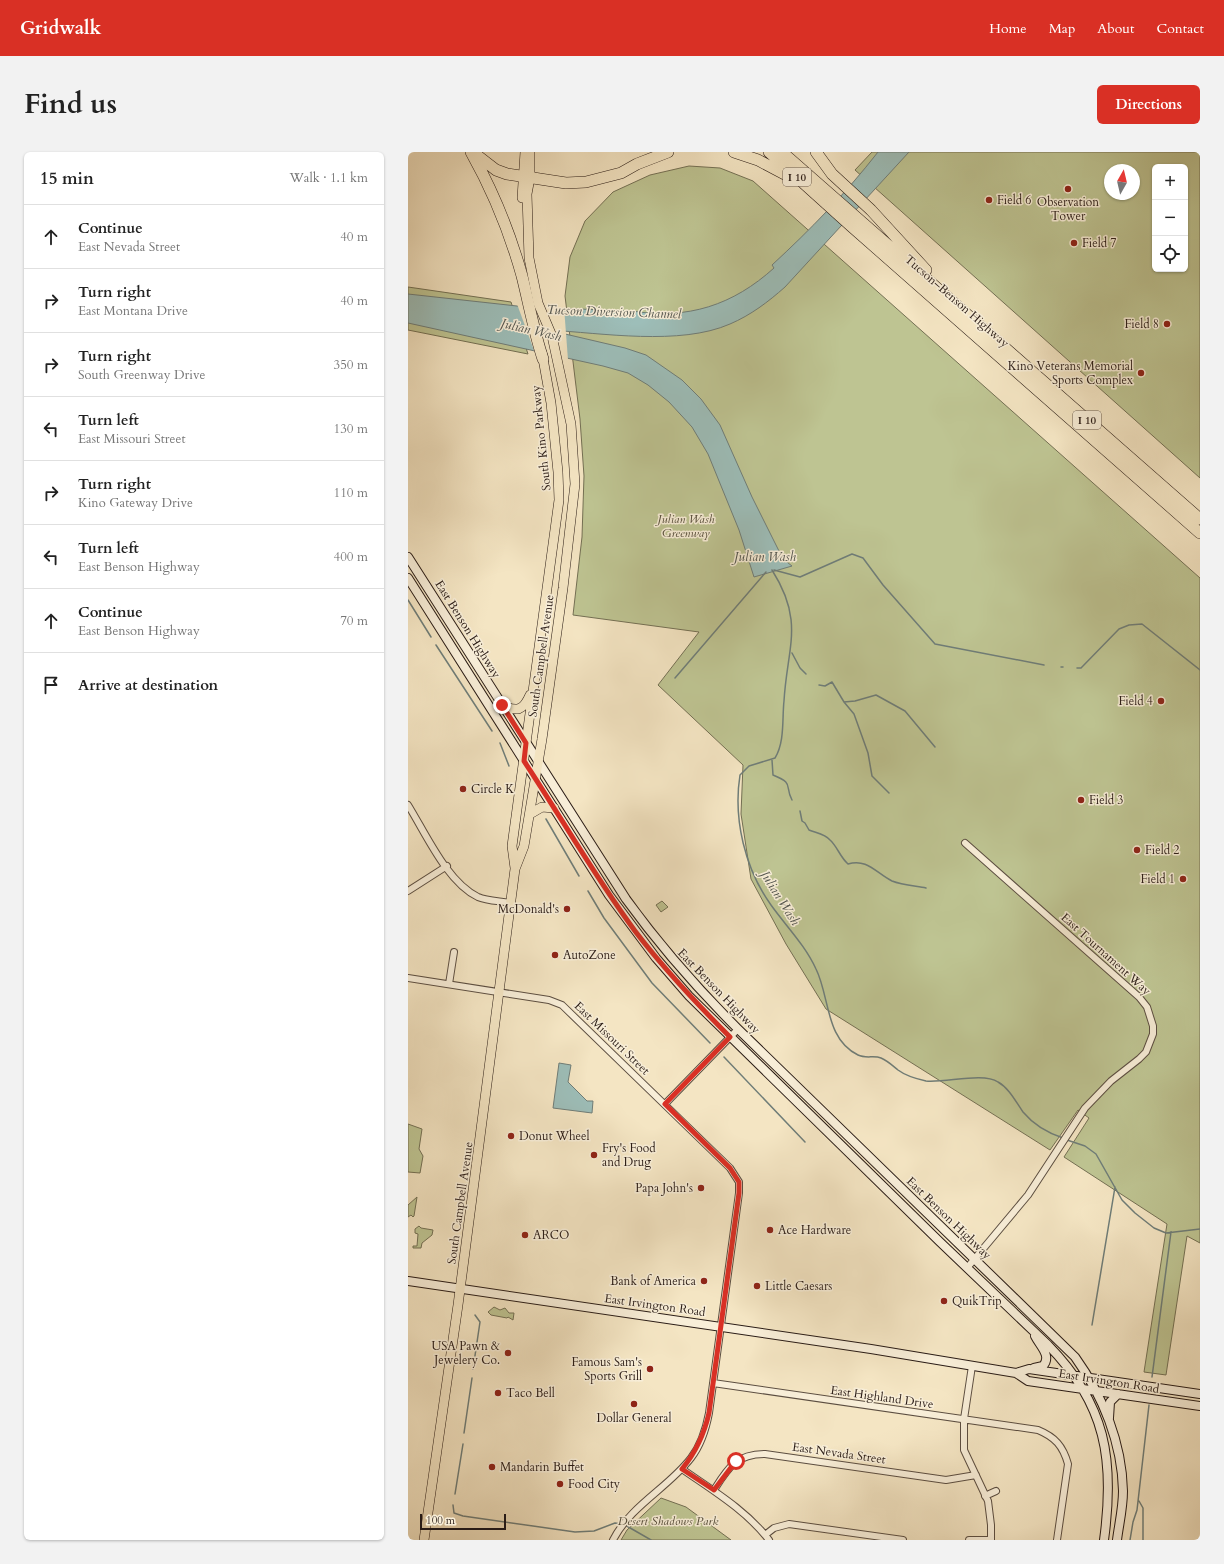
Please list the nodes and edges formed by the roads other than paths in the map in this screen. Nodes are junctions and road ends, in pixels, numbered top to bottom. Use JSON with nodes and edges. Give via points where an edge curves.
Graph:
{"nodes":[{"id":1,"x":472,"y":152,"type":"edge"},
{"id":2,"x":525,"y":152,"type":"edge"},
{"id":3,"x":530,"y":152,"type":"edge"},
{"id":4,"x":668,"y":152,"type":"edge"},
{"id":5,"x":734,"y":152,"type":"edge"},
{"id":6,"x":769,"y":152,"type":"edge"},
{"id":7,"x":782,"y":152,"type":"edge"},
{"id":8,"x":816,"y":152,"type":"edge"},
{"id":9,"x":526,"y":178,"type":"junction"},
{"id":10,"x":806,"y":186,"type":"junction"},
{"id":11,"x":830,"y":201,"type":"junction"},
{"id":12,"x":854,"y":222,"type":"junction"},
{"id":13,"x":533,"y":302,"type":"junction"},
{"id":14,"x":974,"y":320,"type":"junction"},
{"id":15,"x":543,"y":359,"type":"joint"},
{"id":16,"x":1200,"y":519,"type":"edge"},
{"id":17,"x":1200,"y":533,"type":"edge"},
{"id":18,"x":409,"y":560,"type":"edge"},
{"id":19,"x":408,"y":578,"type":"edge"},
{"id":20,"x":548,"y":586,"type":"joint"},
{"id":21,"x":534,"y":689,"type":"junction"},
{"id":22,"x":502,"y":705,"type":"junction"},
{"id":23,"x":526,"y":743,"type":"junction"},
{"id":24,"x":524,"y":761,"type":"junction"},
{"id":25,"x":538,"y":762,"type":"junction"},
{"id":26,"x":535,"y":778,"type":"junction"},
{"id":27,"x":554,"y":808,"type":"junction"},
{"id":28,"x":409,"y":809,"type":"edge"},
{"id":29,"x":530,"y":814,"type":"junction"},
{"id":30,"x":965,"y":843,"type":"dead end"},
{"id":31,"x":447,"y":866,"type":"junction"},
{"id":32,"x":515,"y":869,"type":"junction"},
{"id":33,"x":408,"y":891,"type":"edge"},
{"id":34,"x":511,"y":903,"type":"junction"},
{"id":35,"x":454,"y":952,"type":"dead end"},
{"id":36,"x":408,"y":978,"type":"edge"},
{"id":37,"x":449,"y":984,"type":"junction"},
{"id":38,"x":500,"y":993,"type":"junction"},
{"id":39,"x":738,"y":1029,"type":"junction"},
{"id":40,"x":730,"y":1037,"type":"junction"},
{"id":41,"x":665,"y":1104,"type":"junction"},
{"id":42,"x":875,"y":1163,"type":"junction"},
{"id":43,"x":867,"y":1171,"type":"junction"},
{"id":44,"x":974,"y":1260,"type":"junction"},
{"id":45,"x":967,"y":1268,"type":"junction"},
{"id":46,"x":408,"y":1281,"type":"edge"},
{"id":47,"x":461,"y":1289,"type":"junction"},
{"id":48,"x":720,"y":1327,"type":"junction"},
{"id":49,"x":1032,"y":1330,"type":"junction"},
{"id":50,"x":972,"y":1366,"type":"junction"},
{"id":51,"x":1029,"y":1369,"type":"junction"},
{"id":52,"x":1016,"y":1373,"type":"junction"},
{"id":53,"x":1076,"y":1376,"type":"junction"},
{"id":54,"x":1090,"y":1378,"type":"junction"},
{"id":55,"x":712,"y":1383,"type":"junction"},
{"id":56,"x":1083,"y":1389,"type":"junction"},
{"id":57,"x":1096,"y":1391,"type":"junction"},
{"id":58,"x":1118,"y":1394,"type":"junction"},
{"id":59,"x":1200,"y":1394,"type":"edge"},
{"id":60,"x":1200,"y":1406,"type":"edge"},
{"id":61,"x":964,"y":1419,"type":"junction"},
{"id":62,"x":1110,"y":1422,"type":"junction"},
{"id":63,"x":682,"y":1469,"type":"junction"},
{"id":64,"x":976,"y":1475,"type":"junction"},
{"id":65,"x":714,"y":1490,"type":"junction"},
{"id":66,"x":996,"y":1491,"type":"dead end"},
{"id":67,"x":985,"y":1496,"type":"junction"},
{"id":68,"x":767,"y":1538,"type":"edge"},
{"id":69,"x":424,"y":1540,"type":"edge"},
{"id":70,"x":614,"y":1540,"type":"edge"},
{"id":71,"x":903,"y":1540,"type":"edge"},
{"id":72,"x":969,"y":1540,"type":"edge"},
{"id":73,"x":991,"y":1540,"type":"edge"},
{"id":74,"x":1057,"y":1540,"type":"edge"},
{"id":75,"x":1104,"y":1540,"type":"edge"},
{"id":76,"x":1117,"y":1540,"type":"edge"}],
"edges":[{"from":1,"to":9,"type":"highway","via":[[496,170]]},
{"from":1,"to":13,"type":"highway","via":[[493,194]]},
{"from":2,"to":9,"type":"main road"},
{"from":3,"to":9,"type":"main road"},
{"from":4,"to":9,"type":"highway","via":[[621,173],[586,182],[566,183]]},
{"from":5,"to":10,"type":"highway","via":[[758,160]]},
{"from":6,"to":10,"type":"highway","name":"Tucson–Benson Highway","number":"I 10"},
{"from":7,"to":11,"type":"highway","name":"Tucson–Benson Highway","number":"I 10"},
{"from":8,"to":14,"type":"highway","via":[[840,182],[870,210]]},
{"from":9,"to":13,"type":"main road"},
{"from":10,"to":11,"type":"highway","name":"Tucson–Benson Highway","number":"I 10"},
{"from":11,"to":12,"type":"highway","name":"Tucson–Benson Highway","number":"I 10"},
{"from":12,"to":14,"type":"highway","name":"Tucson–Benson Highway","number":"I 10"},
{"from":12,"to":17,"type":"highway","name":"Tucson–Benson Highway","number":"I 10"},
{"from":13,"to":15,"type":"highway","via":[[535,335]]},
{"from":13,"to":25,"type":"main road","name":"South Campbell Avenue","via":[[552,336],[571,424],[575,484]]},
{"from":14,"to":16,"type":"highway","name":"Tucson–Benson Highway","number":"I 10"},
{"from":15,"to":20,"type":"main road","name":"South Kino Parkway","via":[[551,403],[559,500]]},
{"from":18,"to":22,"type":"main road","name":"East Benson Highway"},
{"from":19,"to":24,"type":"main road","name":"East Benson Highway"},
{"from":20,"to":21,"type":"main road","name":"South Campbell Avenue"},
{"from":21,"to":22,"type":"main road","via":[[526,706],[510,709]]},
{"from":21,"to":23,"type":"main road","name":"South Campbell Avenue"},
{"from":22,"to":23,"type":"main road","name":"East Benson Highway"},
{"from":23,"to":24,"type":"main road","name":"South Campbell Avenue"},
{"from":23,"to":25,"type":"main road","name":"East Benson Highway"},
{"from":24,"to":26,"type":"main road","name":"East Benson Highway"},
{"from":24,"to":32,"type":"main road","name":"South Campbell Avenue","via":[[512,846]]},
{"from":25,"to":26,"type":"main road","name":"South Campbell Avenue"},
{"from":25,"to":39,"type":"main road","name":"East Benson Highway","via":[[645,926],[697,988]]},
{"from":26,"to":27,"type":"main road","name":"East Benson Highway"},
{"from":26,"to":29,"type":"main road","name":"South Campbell Avenue"},
{"from":27,"to":29,"type":"main road","via":[[542,807]]},
{"from":27,"to":40,"type":"main road","name":"East Benson Highway","via":[[635,931],[674,979]]},
{"from":28,"to":31,"type":"street"},
{"from":29,"to":32,"type":"main road","name":"South Campbell Avenue","via":[[524,846]]},
{"from":30,"to":44,"type":"street","name":"East Tournament Way","via":[[1139,998],[1151,1016],[1153,1034],[1146,1052],[1092,1099],[1028,1195]]},
{"from":31,"to":33,"type":"street"},
{"from":31,"to":34,"type":"street","via":[[464,889],[474,895]]},
{"from":32,"to":34,"type":"main road","name":"South Campbell Avenue"},
{"from":34,"to":38,"type":"main road","name":"South Campbell Avenue"},
{"from":35,"to":37,"type":"street"},
{"from":36,"to":37,"type":"street","name":"East Missouri Street"},
{"from":37,"to":38,"type":"street","name":"East Missouri Street"},
{"from":38,"to":41,"type":"street","name":"East Missouri Street","via":[[549,1000],[562,1005]]},
{"from":38,"to":47,"type":"main road","name":"South Campbell Avenue"},
{"from":39,"to":40,"type":"street"},
{"from":39,"to":42,"type":"main road","name":"East Benson Highway"},
{"from":40,"to":41,"type":"street"},
{"from":40,"to":43,"type":"main road","name":"East Benson Highway"},
{"from":41,"to":48,"type":"street","name":"East Missouri Street","via":[[730,1168],[739,1182]]},
{"from":42,"to":43,"type":"main road"},
{"from":42,"to":44,"type":"main road","name":"East Benson Highway"},
{"from":43,"to":45,"type":"main road","name":"East Benson Highway"},
{"from":44,"to":45,"type":"street","name":"East Tournament Way"},
{"from":44,"to":54,"type":"main road","name":"East Benson Highway","via":[[1068,1349]]},
{"from":45,"to":49,"type":"main road","name":"East Benson Highway"},
{"from":46,"to":47,"type":"main road","name":"East Irvington Road"},
{"from":47,"to":48,"type":"main road","name":"East Irvington Road"},
{"from":47,"to":69,"type":"main road","name":"South Campbell Avenue"},
{"from":48,"to":50,"type":"main road","name":"East Irvington Road"},
{"from":48,"to":55,"type":"street"},
{"from":49,"to":51,"type":"main road","via":[[1047,1354],[1047,1359],[1043,1366]]},
{"from":49,"to":53,"type":"main road","name":"East Benson Highway"},
{"from":50,"to":52,"type":"main road","name":"East Irvington Road"},
{"from":50,"to":61,"type":"street"},
{"from":51,"to":52,"type":"main road","name":"East Irvington Road"},
{"from":51,"to":53,"type":"main road","name":"East Irvington Road"},
{"from":52,"to":56,"type":"main road","name":"East Irvington Road","via":[[1028,1381]]},
{"from":53,"to":54,"type":"main road","name":"East Irvington Road"},
{"from":53,"to":56,"type":"main road","name":"East Benson Highway"},
{"from":54,"to":57,"type":"main road","name":"East Benson Highway"},
{"from":54,"to":59,"type":"main road","name":"East Irvington Road"},
{"from":55,"to":61,"type":"street","name":"East Highland Drive"},
{"from":55,"to":63,"type":"street","via":[[701,1442]]},
{"from":56,"to":57,"type":"main road","name":"East Irvington Road"},
{"from":56,"to":75,"type":"main road","name":"East Benson Highway","via":[[1099,1425],[1108,1462],[1110,1494]]},
{"from":57,"to":58,"type":"main road","name":"East Irvington Road"},
{"from":57,"to":62,"type":"main road","name":"East Benson Highway"},
{"from":58,"to":60,"type":"main road","name":"East Irvington Road"},
{"from":58,"to":62,"type":"main road","via":[[1110,1403]]},
{"from":61,"to":64,"type":"street","via":[[964,1450]]},
{"from":61,"to":74,"type":"street","name":"East Highland Drive","via":[[1038,1430],[1057,1441],[1068,1464]]},
{"from":62,"to":76,"type":"main road","via":[[1122,1481],[1122,1507]]},
{"from":63,"to":65,"type":"street"},
{"from":63,"to":70,"type":"street","via":[[641,1505]]},
{"from":64,"to":65,"type":"street","name":"East Nevada Street","via":[[946,1480],[755,1454],[736,1461]]},
{"from":64,"to":67,"type":"street"},
{"from":65,"to":68,"type":"street"},
{"from":66,"to":67,"type":"street"},
{"from":67,"to":73,"type":"street","via":[[991,1525]]},
{"from":68,"to":71,"type":"street","via":[[774,1528],[789,1524]]},
{"from":72,"to":73,"type":"street"}]}
